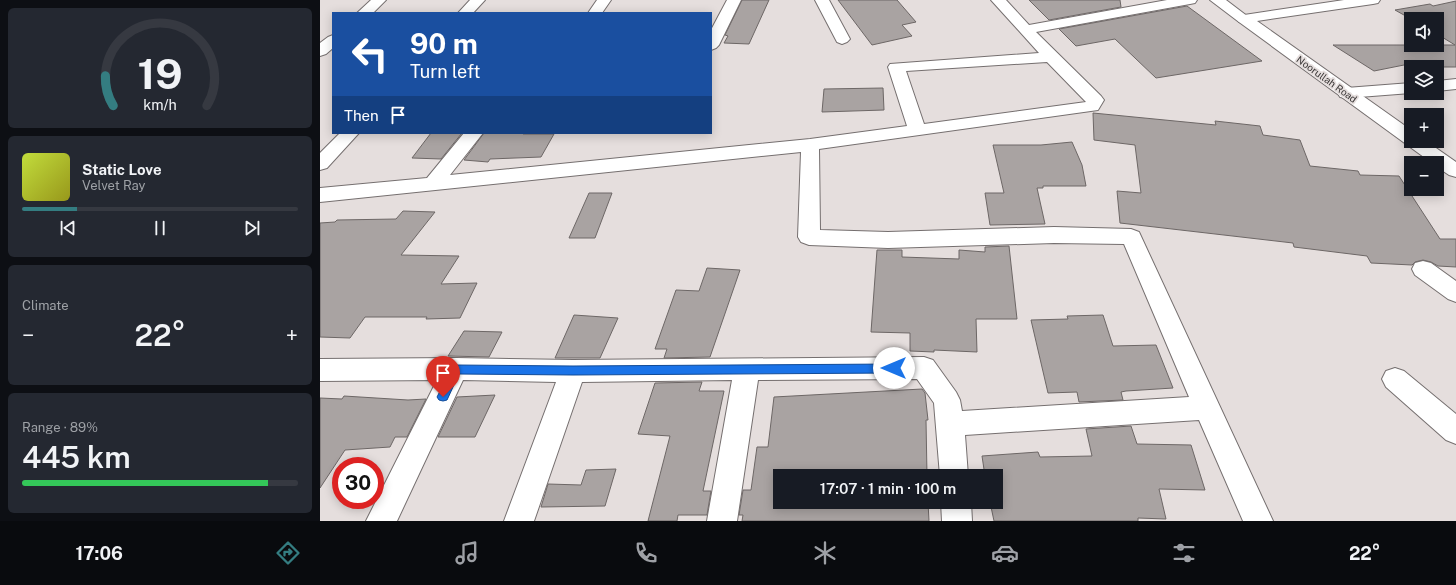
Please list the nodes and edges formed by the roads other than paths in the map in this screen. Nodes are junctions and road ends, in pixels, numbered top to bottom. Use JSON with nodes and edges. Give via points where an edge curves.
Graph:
{"nodes":[{"id":1,"x":379,"y":0,"type":"edge"},
{"id":2,"x":478,"y":0,"type":"edge"},
{"id":3,"x":604,"y":0,"type":"edge"},
{"id":4,"x":734,"y":0,"type":"edge"},
{"id":5,"x":822,"y":0,"type":"edge"},
{"id":6,"x":998,"y":0,"type":"edge"},
{"id":7,"x":1190,"y":0,"type":"edge"},
{"id":8,"x":1217,"y":0,"type":"edge"},
{"id":9,"x":1373,"y":0,"type":"edge"},
{"id":10,"x":365,"y":12,"type":"edge"},
{"id":11,"x":467,"y":12,"type":"edge"},
{"id":12,"x":596,"y":12,"type":"edge"},
{"id":13,"x":1244,"y":19,"type":"junction"},
{"id":14,"x":1025,"y":30,"type":"junction"},
{"id":15,"x":842,"y":39,"type":"dead end"},
{"id":16,"x":332,"y":41,"type":"edge"},
{"id":17,"x":712,"y":43,"type":"edge"},
{"id":18,"x":320,"y":51,"type":"edge"},
{"id":19,"x":1051,"y":58,"type":"junction"},
{"id":20,"x":1456,"y":84,"type":"edge"},
{"id":21,"x":1444,"y":85,"type":"edge"},
{"id":22,"x":1404,"y":89,"type":"edge"},
{"id":23,"x":1346,"y":93,"type":"junction"},
{"id":24,"x":917,"y":129,"type":"junction"},
{"id":25,"x":349,"y":134,"type":"edge"},
{"id":26,"x":473,"y":134,"type":"edge"},
{"id":27,"x":1404,"y":134,"type":"edge"},
{"id":28,"x":810,"y":145,"type":"junction"},
{"id":29,"x":1425,"y":148,"type":"edge"},
{"id":30,"x":320,"y":164,"type":"edge"},
{"id":31,"x":1455,"y":168,"type":"edge"},
{"id":32,"x":432,"y":184,"type":"junction"},
{"id":33,"x":320,"y":195,"type":"edge"},
{"id":34,"x":1423,"y":269,"type":"dead end"},
{"id":35,"x":1456,"y":293,"type":"edge"},
{"id":36,"x":456,"y":369,"type":"junction"},
{"id":37,"x":747,"y":369,"type":"junction"},
{"id":38,"x":320,"y":370,"type":"edge"},
{"id":39,"x":573,"y":371,"type":"junction"},
{"id":40,"x":1395,"y":379,"type":"dead end"},
{"id":41,"x":1207,"y":408,"type":"junction"},
{"id":42,"x":950,"y":424,"type":"junction"},
{"id":43,"x":1456,"y":431,"type":"edge"},
{"id":44,"x":953,"y":469,"type":"edge"},
{"id":45,"x":956,"y":509,"type":"edge"},
{"id":46,"x":381,"y":521,"type":"edge"},
{"id":47,"x":519,"y":521,"type":"edge"},
{"id":48,"x":722,"y":521,"type":"edge"},
{"id":49,"x":957,"y":521,"type":"edge"},
{"id":50,"x":1258,"y":521,"type":"edge"}],
"edges":[{"from":1,"to":10,"type":"street"},
{"from":2,"to":11,"type":"street"},
{"from":3,"to":12,"type":"street"},
{"from":4,"to":17,"type":"street"},
{"from":5,"to":15,"type":"street"},
{"from":6,"to":14,"type":"street"},
{"from":7,"to":14,"type":"street"},
{"from":8,"to":13,"type":"street","name":"Noorullah Road"},
{"from":9,"to":13,"type":"street"},
{"from":13,"to":23,"type":"street","name":"Noorullah Road"},
{"from":14,"to":19,"type":"street"},
{"from":16,"to":18,"type":"street"},
{"from":19,"to":24,"type":"street","via":[[896,68]]},
{"from":19,"to":24,"type":"street","via":[[1095,100],[1092,106]]},
{"from":20,"to":21,"type":"street"},
{"from":22,"to":23,"type":"street"},
{"from":23,"to":27,"type":"street","name":"Noorullah Road"},
{"from":24,"to":28,"type":"street"},
{"from":25,"to":30,"type":"street"},
{"from":26,"to":32,"type":"street"},
{"from":28,"to":32,"type":"street"},
{"from":28,"to":41,"type":"street","via":[[809,237],[888,240],[1054,235],[1131,237]]},
{"from":29,"to":31,"type":"street"},
{"from":32,"to":33,"type":"street"},
{"from":34,"to":35,"type":"street"},
{"from":36,"to":38,"type":"street"},
{"from":36,"to":39,"type":"street"},
{"from":36,"to":46,"type":"street"},
{"from":37,"to":39,"type":"street"},
{"from":37,"to":42,"type":"street","via":[[924,368],[946,400]]},
{"from":37,"to":48,"type":"street"},
{"from":39,"to":47,"type":"street"},
{"from":40,"to":43,"type":"street"},
{"from":41,"to":42,"type":"street"},
{"from":41,"to":50,"type":"street"},
{"from":42,"to":44,"type":"street"},
{"from":45,"to":49,"type":"street"}]}
